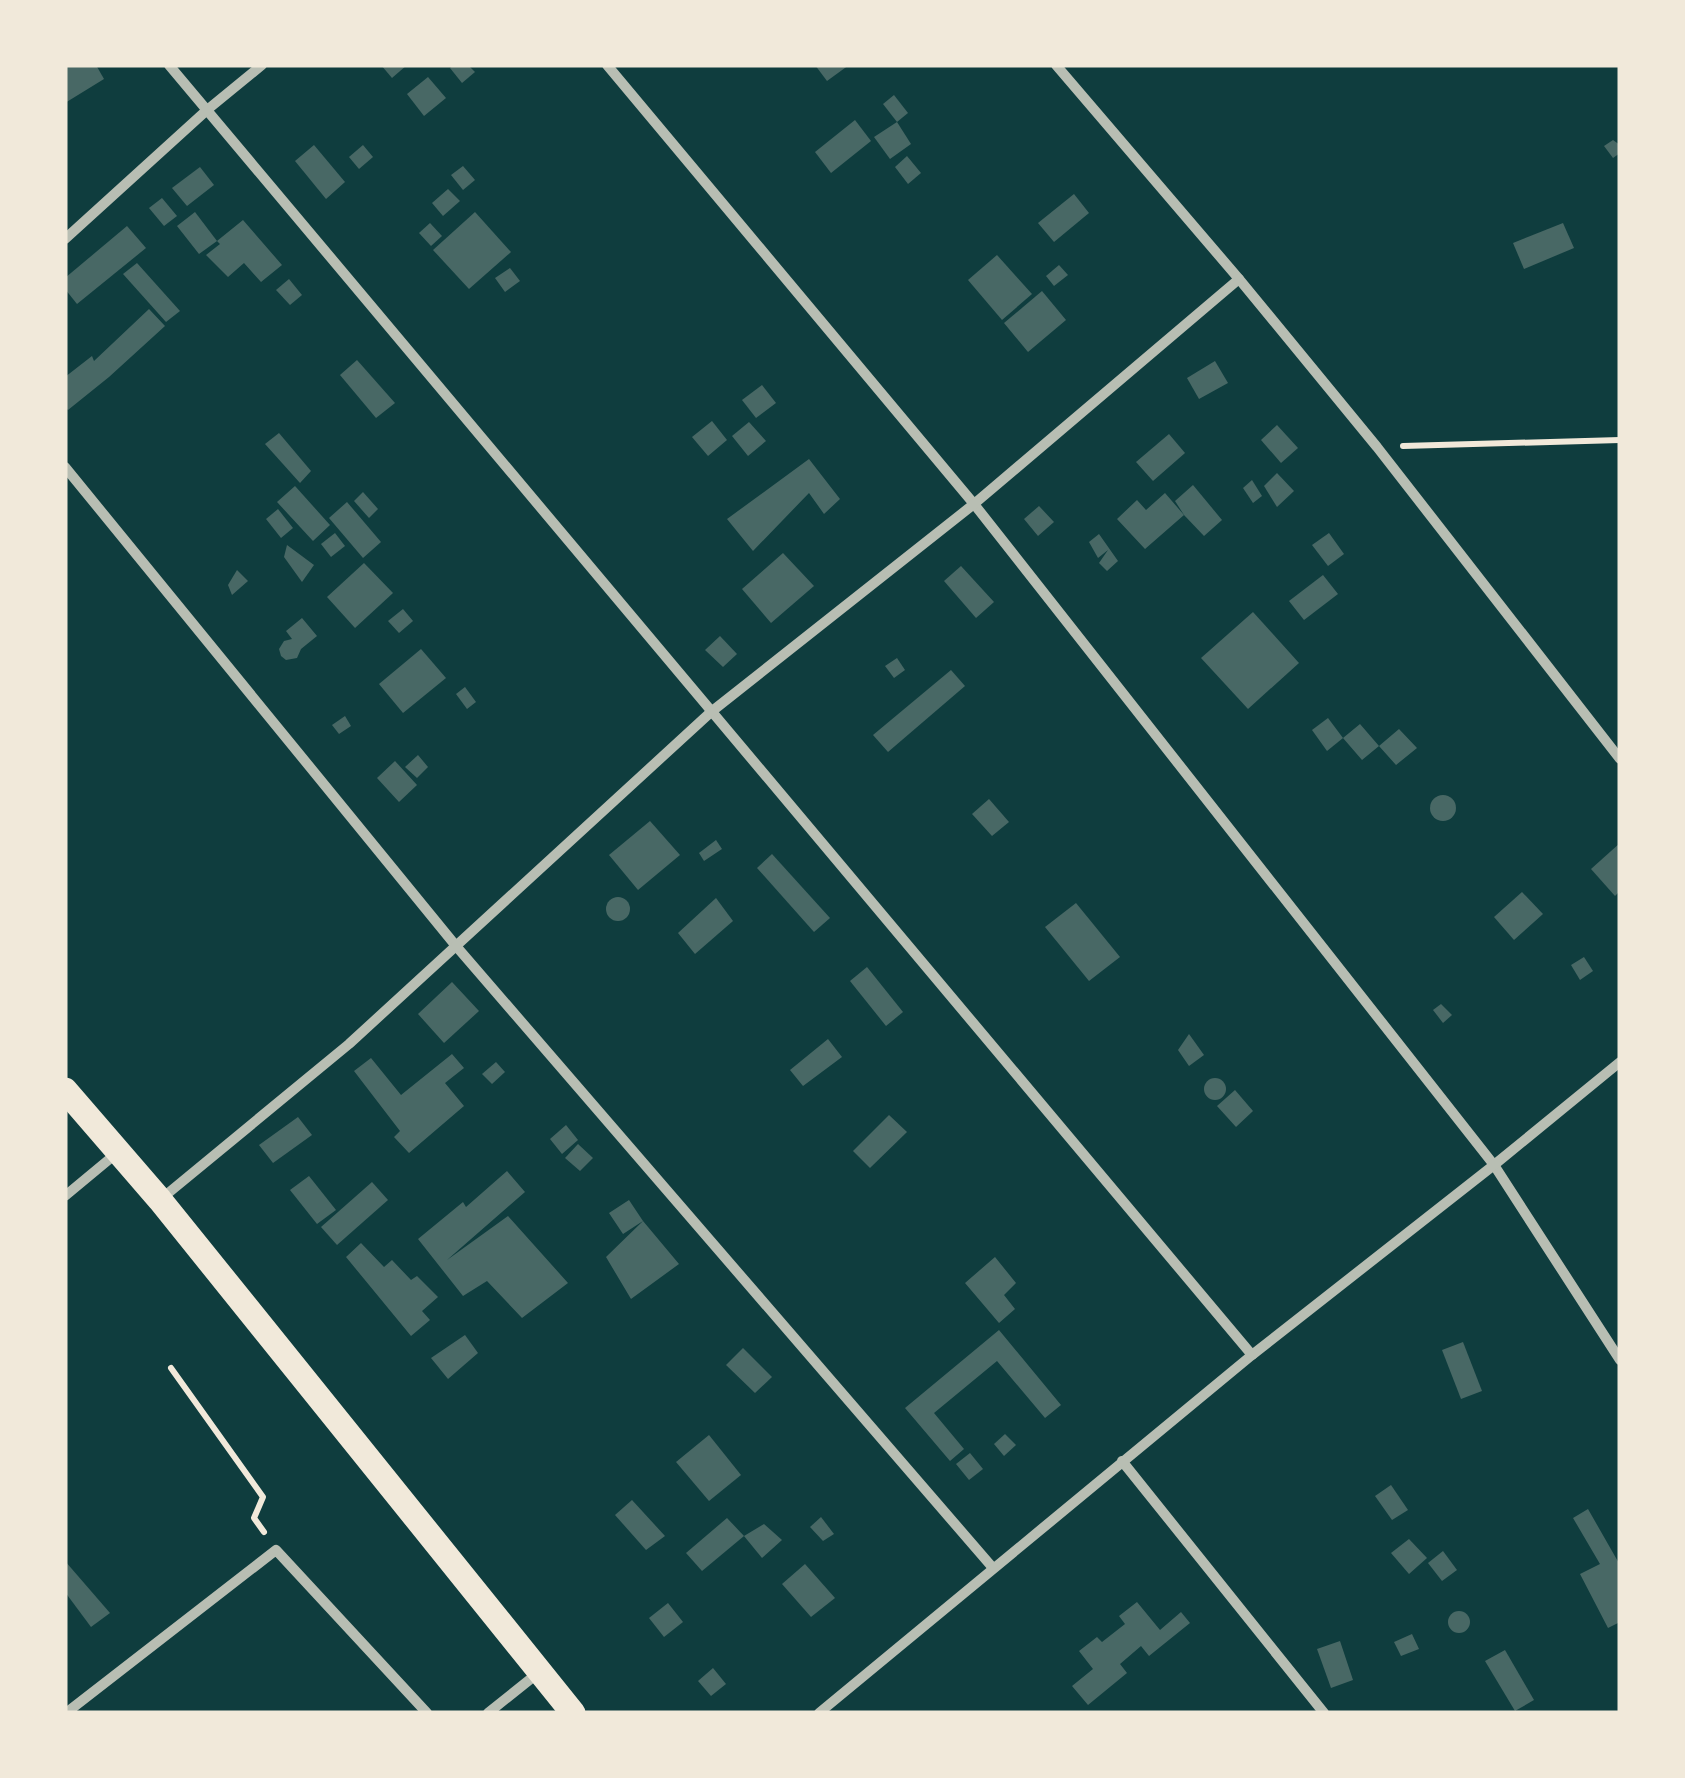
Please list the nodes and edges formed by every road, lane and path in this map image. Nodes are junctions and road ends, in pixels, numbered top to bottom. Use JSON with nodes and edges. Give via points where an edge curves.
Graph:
{"nodes":[{"id":1,"x":169,"y":65,"type":"edge"},
{"id":2,"x":262,"y":65,"type":"edge"},
{"id":3,"x":607,"y":65,"type":"edge"},
{"id":4,"x":1056,"y":65,"type":"edge"},
{"id":5,"x":207,"y":110,"type":"junction"},
{"id":6,"x":65,"y":240,"type":"edge"},
{"id":7,"x":1239,"y":279,"type":"junction"},
{"id":8,"x":1620,"y":440,"type":"edge"},
{"id":9,"x":1376,"y":447,"type":"junction"},
{"id":10,"x":65,"y":467,"type":"edge"},
{"id":11,"x":974,"y":504,"type":"junction"},
{"id":12,"x":711,"y":712,"type":"junction"},
{"id":13,"x":1620,"y":759,"type":"edge"},
{"id":14,"x":456,"y":946,"type":"junction"},
{"id":15,"x":1620,"y":1062,"type":"edge"},
{"id":16,"x":65,"y":1090,"type":"edge"},
{"id":17,"x":119,"y":1152,"type":"junction"},
{"id":18,"x":1494,"y":1165,"type":"junction"},
{"id":19,"x":65,"y":1196,"type":"edge"},
{"id":20,"x":160,"y":1200,"type":"junction"},
{"id":21,"x":1252,"y":1355,"type":"junction"},
{"id":22,"x":1620,"y":1360,"type":"edge"},
{"id":23,"x":171,"y":1368,"type":"dead end"},
{"id":24,"x":1122,"y":1461,"type":"junction"},
{"id":25,"x":276,"y":1550,"type":"junction"},
{"id":26,"x":993,"y":1568,"type":"junction"},
{"id":27,"x":539,"y":1672,"type":"junction"},
{"id":28,"x":66,"y":1713,"type":"edge"},
{"id":29,"x":427,"y":1713,"type":"edge"},
{"id":30,"x":488,"y":1713,"type":"edge"},
{"id":31,"x":572,"y":1713,"type":"edge"},
{"id":32,"x":819,"y":1713,"type":"edge"},
{"id":33,"x":1324,"y":1713,"type":"edge"}],
"edges":[{"from":1,"to":5,"type":"street"},
{"from":2,"to":5,"type":"street"},
{"from":3,"to":11,"type":"street"},
{"from":4,"to":7,"type":"street"},
{"from":5,"to":6,"type":"street"},
{"from":5,"to":12,"type":"street"},
{"from":7,"to":9,"type":"street"},
{"from":7,"to":11,"type":"street"},
{"from":8,"to":9,"type":"path"},
{"from":9,"to":13,"type":"street"},
{"from":10,"to":14,"type":"street"},
{"from":11,"to":12,"type":"street"},
{"from":11,"to":18,"type":"street"},
{"from":12,"to":14,"type":"street"},
{"from":12,"to":21,"type":"street"},
{"from":14,"to":20,"type":"street"},
{"from":14,"to":26,"type":"street"},
{"from":15,"to":18,"type":"street"},
{"from":16,"to":17,"type":"main road"},
{"from":17,"to":19,"type":"street"},
{"from":17,"to":20,"type":"main road"},
{"from":18,"to":21,"type":"street"},
{"from":18,"to":22,"type":"street"},
{"from":20,"to":27,"type":"main road"},
{"from":21,"to":24,"type":"street"},
{"from":23,"to":25,"type":"path","via":[[263,1497],[254,1518]]},
{"from":24,"to":26,"type":"street"},
{"from":24,"to":33,"type":"street"},
{"from":25,"to":28,"type":"street"},
{"from":25,"to":29,"type":"street"},
{"from":26,"to":32,"type":"street"},
{"from":27,"to":30,"type":"street"},
{"from":27,"to":31,"type":"main road"}]}
